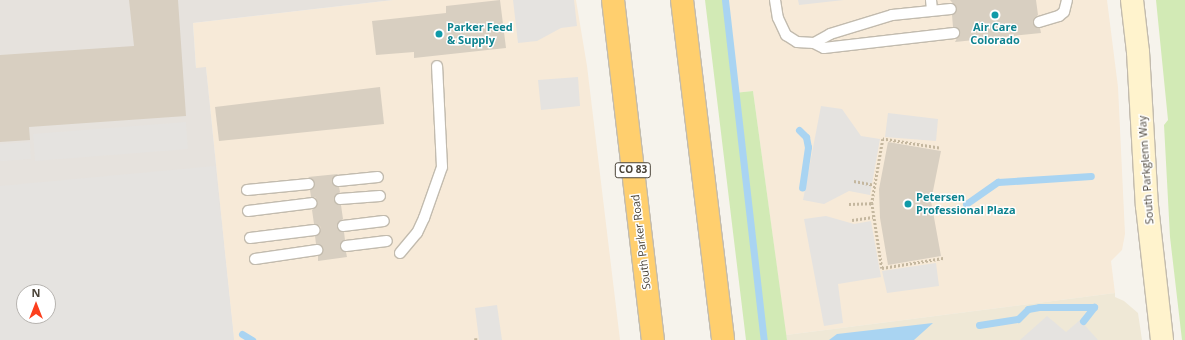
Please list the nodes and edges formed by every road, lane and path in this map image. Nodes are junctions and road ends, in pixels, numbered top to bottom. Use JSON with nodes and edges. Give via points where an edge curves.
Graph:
{"nodes":[{"id":1,"x":612,"y":0,"type":"edge"},
{"id":2,"x":682,"y":0,"type":"edge"},
{"id":3,"x":775,"y":0,"type":"edge"},
{"id":4,"x":1067,"y":0,"type":"edge"},
{"id":5,"x":1132,"y":0,"type":"edge"},
{"id":6,"x":932,"y":5,"type":"edge"},
{"id":7,"x":951,"y":9,"type":"dead end"},
{"id":8,"x":1039,"y":22,"type":"dead end"},
{"id":9,"x":954,"y":33,"type":"dead end"},
{"id":10,"x":814,"y":43,"type":"junction"},
{"id":11,"x":436,"y":66,"type":"dead end"},
{"id":12,"x":940,"y":148,"type":"dead end"},
{"id":13,"x":378,"y":177,"type":"dead end"},
{"id":14,"x":338,"y":181,"type":"dead end"},
{"id":15,"x":854,"y":181,"type":"dead end"},
{"id":16,"x":309,"y":184,"type":"dead end"},
{"id":17,"x":874,"y":185,"type":"junction"},
{"id":18,"x":247,"y":190,"type":"dead end"},
{"id":19,"x":380,"y":196,"type":"dead end"},
{"id":20,"x":340,"y":200,"type":"dead end"},
{"id":21,"x":312,"y":203,"type":"dead end"},
{"id":22,"x":872,"y":203,"type":"junction"},
{"id":23,"x":849,"y":204,"type":"dead end"},
{"id":24,"x":248,"y":211,"type":"dead end"},
{"id":25,"x":873,"y":217,"type":"dead end"},
{"id":26,"x":852,"y":220,"type":"dead end"},
{"id":27,"x":384,"y":221,"type":"dead end"},
{"id":28,"x":344,"y":226,"type":"dead end"},
{"id":29,"x":314,"y":230,"type":"dead end"},
{"id":30,"x":250,"y":238,"type":"dead end"},
{"id":31,"x":387,"y":241,"type":"dead end"},
{"id":32,"x":346,"y":246,"type":"dead end"},
{"id":33,"x":317,"y":250,"type":"dead end"},
{"id":34,"x":400,"y":253,"type":"dead end"},
{"id":35,"x":943,"y":258,"type":"dead end"},
{"id":36,"x":255,"y":259,"type":"dead end"},
{"id":37,"x":653,"y":340,"type":"edge"},
{"id":38,"x":723,"y":340,"type":"edge"},
{"id":39,"x":1162,"y":340,"type":"edge"}],
"edges":[{"from":1,"to":37,"type":"highway","name":"South Parker Road","number":"CO 83"},
{"from":2,"to":38,"type":"highway"},
{"from":3,"to":10,"type":"lane","via":[[778,18],[786,35],[797,42]]},
{"from":4,"to":8,"type":"lane","via":[[1064,12],[1059,16]]},
{"from":5,"to":39,"type":"street","name":"South Parkglenn Way","via":[[1138,52],[1147,206]]},
{"from":6,"to":7,"type":"lane"},
{"from":6,"to":10,"type":"lane","via":[[830,34]]},
{"from":9,"to":10,"type":"lane","via":[[824,48]]},
{"from":11,"to":34,"type":"lane","via":[[442,167],[417,233]]},
{"from":12,"to":17,"type":"path","via":[[883,139]]},
{"from":13,"to":14,"type":"lane"},
{"from":15,"to":17,"type":"path"},
{"from":16,"to":18,"type":"lane"},
{"from":17,"to":22,"type":"path"},
{"from":19,"to":20,"type":"lane"},
{"from":21,"to":24,"type":"lane"},
{"from":22,"to":23,"type":"path"},
{"from":22,"to":35,"type":"path","via":[[882,268]]},
{"from":25,"to":26,"type":"path"},
{"from":27,"to":28,"type":"lane"},
{"from":29,"to":30,"type":"lane"},
{"from":31,"to":32,"type":"lane"},
{"from":33,"to":36,"type":"lane"}]}
